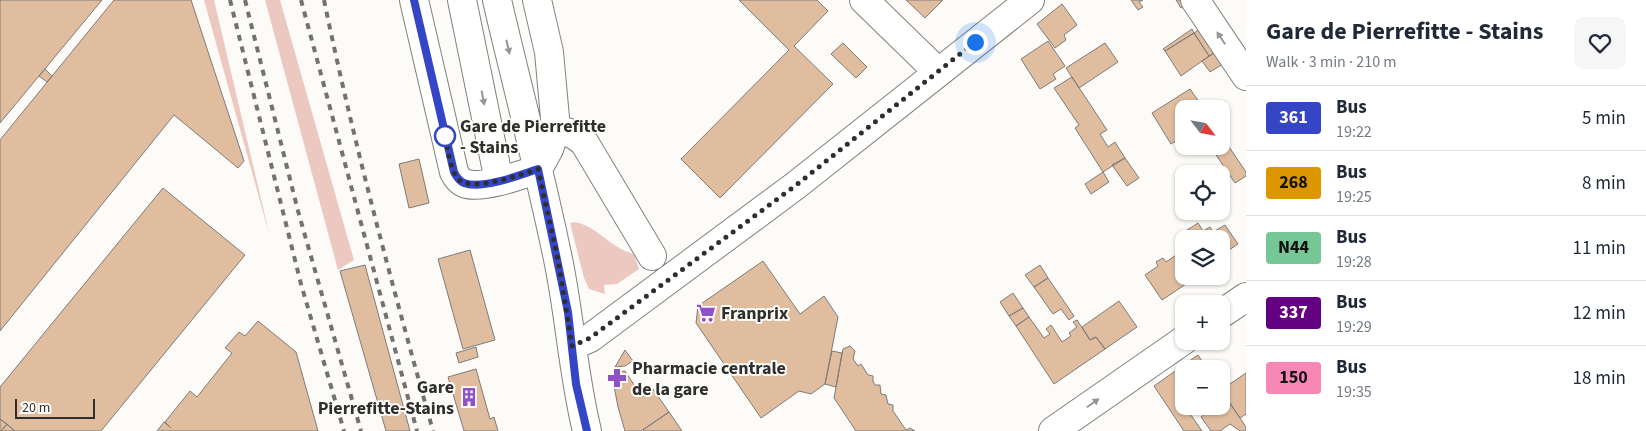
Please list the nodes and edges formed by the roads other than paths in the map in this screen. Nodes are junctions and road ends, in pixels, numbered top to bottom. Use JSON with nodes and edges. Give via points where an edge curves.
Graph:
{"nodes":[{"id":1,"x":414,"y":0,"type":"edge"},
{"id":2,"x":462,"y":0,"type":"edge"},
{"id":3,"x":497,"y":0,"type":"edge"},
{"id":4,"x":536,"y":0,"type":"edge"},
{"id":5,"x":864,"y":0,"type":"edge"},
{"id":6,"x":1030,"y":0,"type":"edge"},
{"id":7,"x":1195,"y":0,"type":"edge"},
{"id":8,"x":938,"y":72,"type":"junction"},
{"id":9,"x":1246,"y":76,"type":"edge"},
{"id":10,"x":556,"y":129,"type":"junction"},
{"id":11,"x":538,"y":169,"type":"junction"},
{"id":12,"x":499,"y":181,"type":"junction"},
{"id":13,"x":652,"y":256,"type":"dead end"},
{"id":14,"x":1246,"y":297,"type":"edge"},
{"id":15,"x":1230,"y":308,"type":"edge"},
{"id":16,"x":572,"y":346,"type":"junction"},
{"id":17,"x":1175,"y":346,"type":"edge"},
{"id":18,"x":588,"y":431,"type":"edge"},
{"id":19,"x":1053,"y":431,"type":"edge"}],
"edges":[{"from":1,"to":12,"type":"street","via":[[454,172],[461,182],[467,184]]},
{"from":2,"to":12,"type":"street","one_way":true},
{"from":3,"to":11,"type":"street","one_way":true},
{"from":4,"to":10,"type":"street","via":[[549,52]]},
{"from":5,"to":8,"type":"street"},
{"from":6,"to":8,"type":"street"},
{"from":9,"to":7,"type":"street","one_way":true},
{"from":8,"to":16,"type":"street","via":[[795,186],[590,338]]},
{"from":10,"to":11,"type":"street"},
{"from":10,"to":13,"type":"street","via":[[574,134],[584,142]]},
{"from":11,"to":12,"type":"street"},
{"from":11,"to":16,"type":"street"},
{"from":14,"to":15,"type":"street"},
{"from":16,"to":18,"type":"street","via":[[576,384]]},
{"from":19,"to":17,"type":"street","one_way":true}]}
